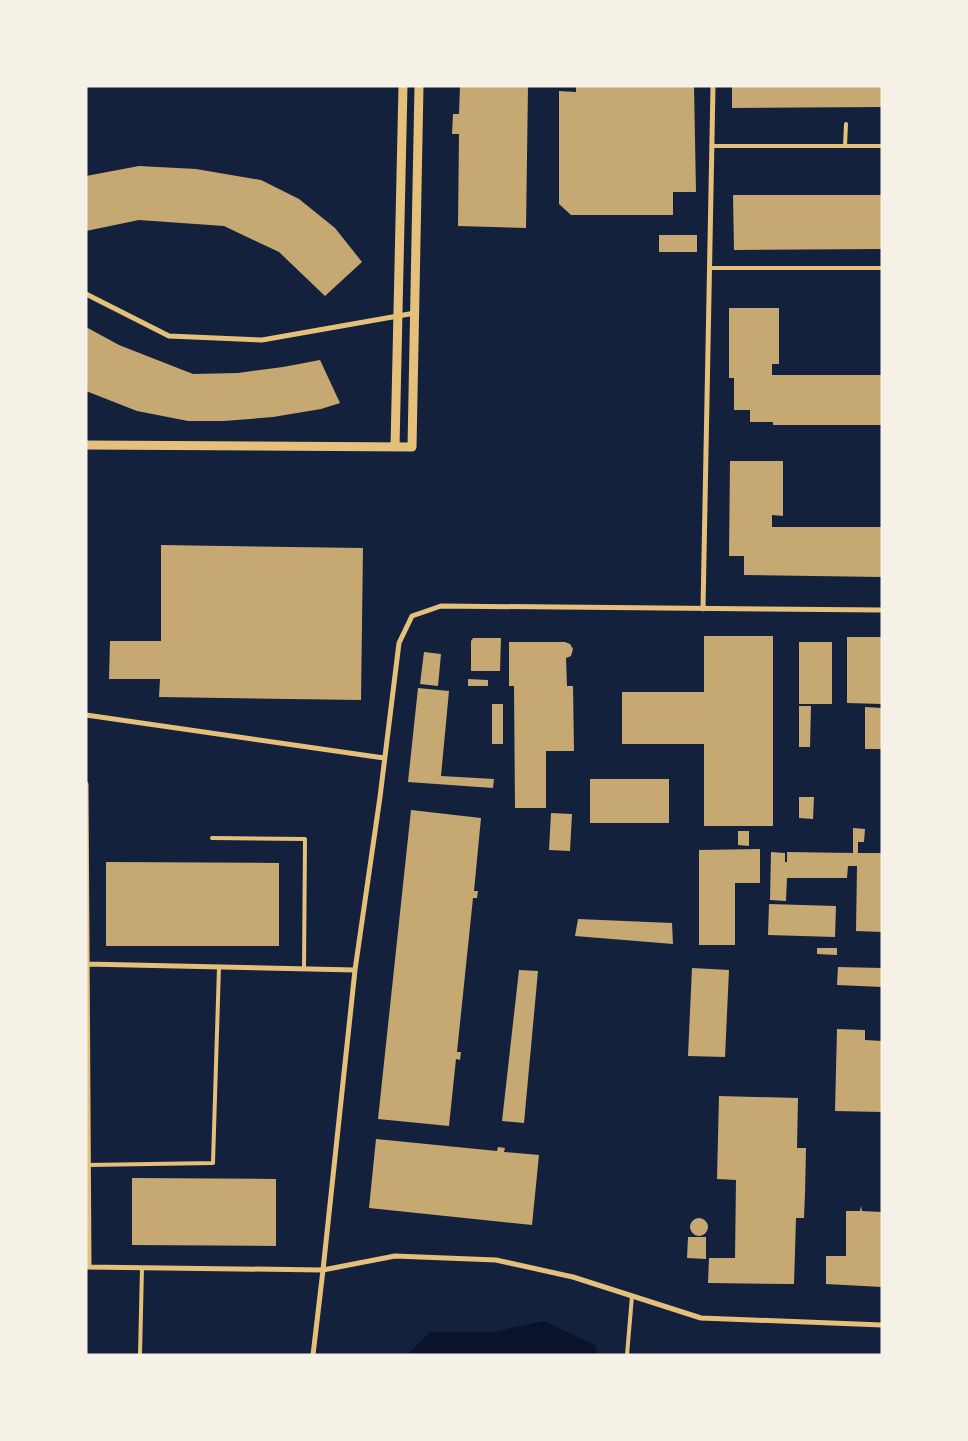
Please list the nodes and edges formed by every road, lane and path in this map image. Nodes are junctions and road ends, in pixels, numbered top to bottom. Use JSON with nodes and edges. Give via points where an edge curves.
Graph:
{"nodes":[{"id":1,"x":403,"y":86,"type":"edge"},
{"id":2,"x":419,"y":86,"type":"edge"},
{"id":3,"x":713,"y":86,"type":"edge"},
{"id":4,"x":846,"y":124,"type":"dead end"},
{"id":5,"x":711,"y":146,"type":"junction"},
{"id":6,"x":845,"y":146,"type":"junction"},
{"id":7,"x":882,"y":146,"type":"edge"},
{"id":8,"x":709,"y":268,"type":"junction"},
{"id":9,"x":882,"y":268,"type":"edge"},
{"id":10,"x":86,"y":294,"type":"edge"},
{"id":11,"x":415,"y":313,"type":"junction"},
{"id":12,"x":398,"y":316,"type":"junction"},
{"id":13,"x":86,"y":445,"type":"edge"},
{"id":14,"x":395,"y":447,"type":"junction"},
{"id":15,"x":703,"y":608,"type":"junction"},
{"id":16,"x":882,"y":610,"type":"edge"},
{"id":17,"x":86,"y":715,"type":"edge"},
{"id":18,"x":384,"y":758,"type":"junction"},
{"id":19,"x":86,"y":784,"type":"edge"},
{"id":20,"x":86,"y":807,"type":"edge"},
{"id":21,"x":212,"y":838,"type":"dead end"},
{"id":22,"x":87,"y":964,"type":"edge"},
{"id":23,"x":218,"y":967,"type":"junction"},
{"id":24,"x":304,"y":969,"type":"junction"},
{"id":25,"x":355,"y":970,"type":"junction"},
{"id":26,"x":87,"y":1165,"type":"edge"},
{"id":27,"x":88,"y":1267,"type":"edge"},
{"id":28,"x":142,"y":1268,"type":"junction"},
{"id":29,"x":323,"y":1270,"type":"junction"},
{"id":30,"x":632,"y":1296,"type":"junction"},
{"id":31,"x":882,"y":1325,"type":"edge"},
{"id":32,"x":140,"y":1355,"type":"edge"},
{"id":33,"x":313,"y":1355,"type":"edge"},
{"id":34,"x":627,"y":1355,"type":"edge"}],
"edges":[{"from":1,"to":12,"type":"street"},
{"from":2,"to":11,"type":"street"},
{"from":3,"to":5,"type":"street"},
{"from":4,"to":6,"type":"lane"},
{"from":5,"to":6,"type":"lane"},
{"from":5,"to":8,"type":"street"},
{"from":6,"to":7,"type":"lane"},
{"from":8,"to":9,"type":"lane"},
{"from":8,"to":15,"type":"street"},
{"from":10,"to":12,"type":"street","via":[[168,336],[262,340]]},
{"from":11,"to":12,"type":"street"},
{"from":11,"to":14,"type":"street","via":[[412,448]]},
{"from":12,"to":14,"type":"street"},
{"from":13,"to":14,"type":"street"},
{"from":15,"to":16,"type":"street"},
{"from":15,"to":18,"type":"street","via":[[441,606],[412,616],[399,643]]},
{"from":17,"to":18,"type":"street"},
{"from":18,"to":25,"type":"street"},
{"from":19,"to":20,"type":"street"},
{"from":20,"to":22,"type":"street"},
{"from":21,"to":24,"type":"lane","via":[[305,839]]},
{"from":22,"to":23,"type":"street"},
{"from":22,"to":26,"type":"street"},
{"from":23,"to":24,"type":"street"},
{"from":23,"to":26,"type":"lane","via":[[213,1163]]},
{"from":24,"to":25,"type":"street"},
{"from":25,"to":29,"type":"street"},
{"from":26,"to":27,"type":"street"},
{"from":27,"to":28,"type":"street"},
{"from":28,"to":29,"type":"street"},
{"from":28,"to":32,"type":"lane"},
{"from":29,"to":30,"type":"street","via":[[395,1256],[496,1260],[573,1277]]},
{"from":29,"to":33,"type":"street"},
{"from":30,"to":31,"type":"street","via":[[701,1318]]},
{"from":30,"to":34,"type":"lane"}]}
